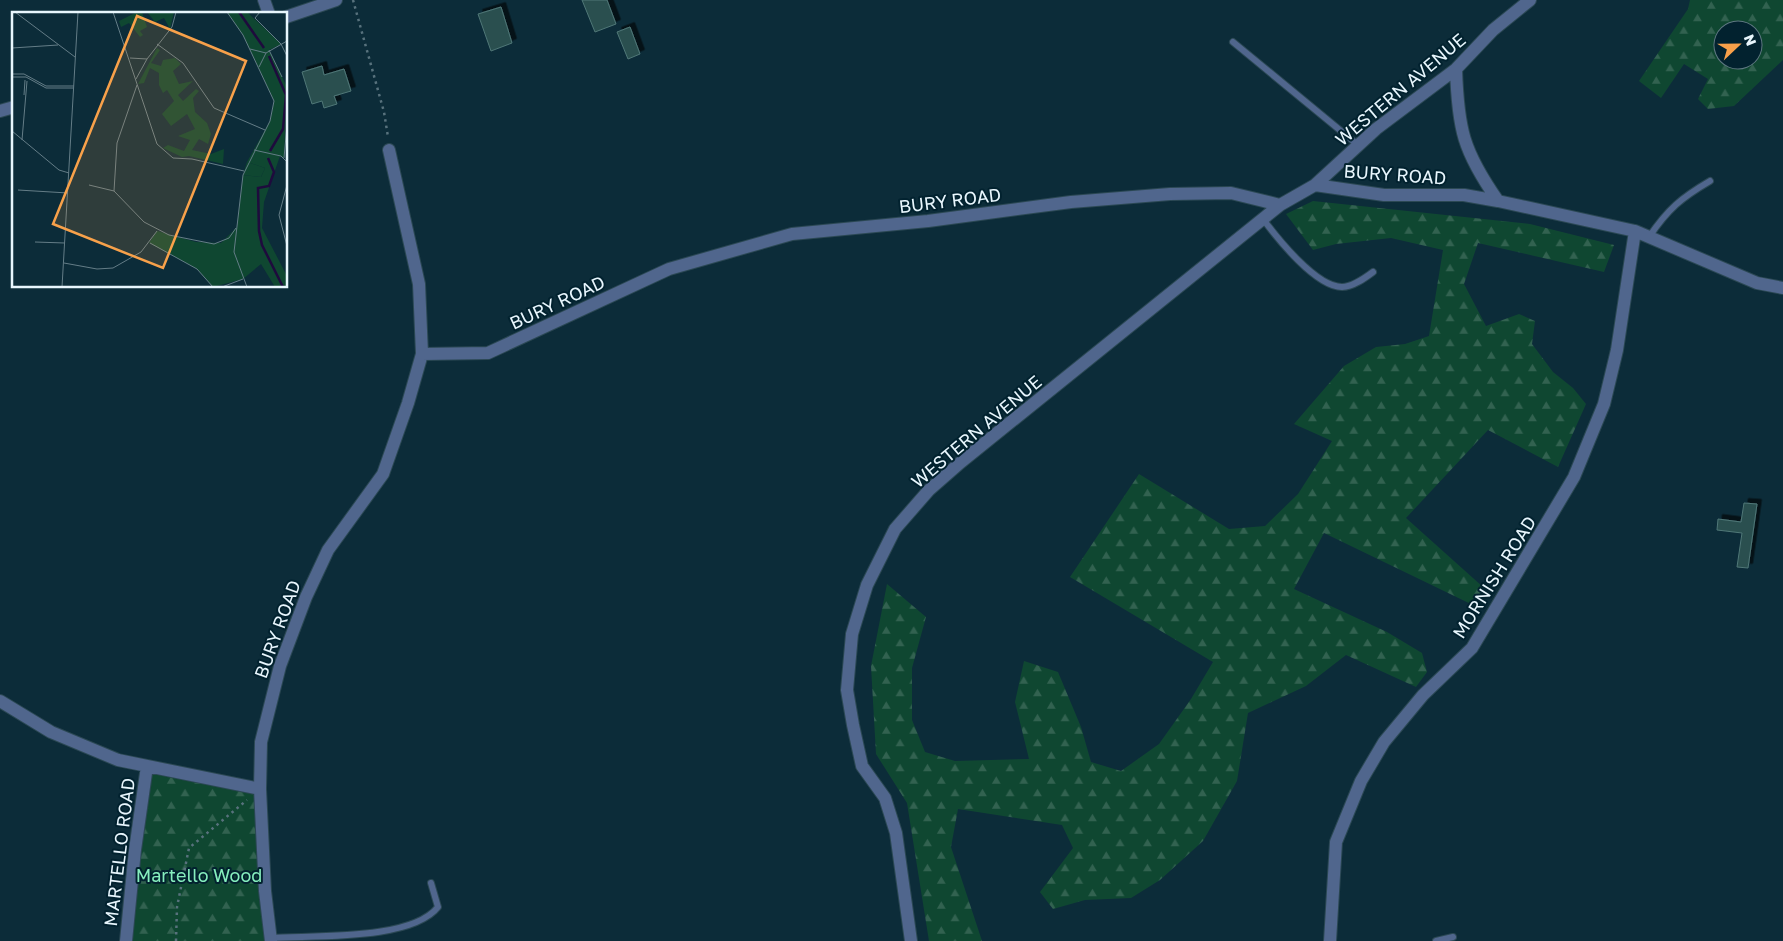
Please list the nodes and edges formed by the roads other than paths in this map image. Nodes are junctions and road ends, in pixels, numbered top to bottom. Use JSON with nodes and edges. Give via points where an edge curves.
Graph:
{"nodes":[{"id":1,"x":264,"y":0,"type":"edge"},
{"id":2,"x":336,"y":0,"type":"edge"},
{"id":3,"x":1530,"y":0,"type":"edge"},
{"id":4,"x":268,"y":12,"type":"edge"},
{"id":5,"x":288,"y":16,"type":"edge"},
{"id":6,"x":1233,"y":42,"type":"dead end"},
{"id":7,"x":1456,"y":69,"type":"junction"},
{"id":8,"x":12,"y":108,"type":"edge"},
{"id":9,"x":0,"y":112,"type":"edge"},
{"id":10,"x":1358,"y":146,"type":"junction"},
{"id":11,"x":389,"y":150,"type":"road end"},
{"id":12,"x":1710,"y":181,"type":"dead end"},
{"id":13,"x":1315,"y":185,"type":"junction"},
{"id":14,"x":1498,"y":201,"type":"junction"},
{"id":15,"x":1280,"y":205,"type":"junction"},
{"id":16,"x":1263,"y":219,"type":"junction"},
{"id":17,"x":1634,"y":232,"type":"junction"},
{"id":18,"x":1649,"y":237,"type":"junction"},
{"id":19,"x":1373,"y":272,"type":"dead end"},
{"id":20,"x":1783,"y":288,"type":"edge"},
{"id":21,"x":422,"y":354,"type":"junction"},
{"id":22,"x":0,"y":700,"type":"edge"},
{"id":23,"x":147,"y":766,"type":"junction"},
{"id":24,"x":260,"y":790,"type":"junction"},
{"id":25,"x":431,"y":883,"type":"dead end"},
{"id":26,"x":1453,"y":937,"type":"dead end"},
{"id":27,"x":271,"y":939,"type":"edge"},
{"id":28,"x":126,"y":941,"type":"edge"},
{"id":29,"x":911,"y":941,"type":"edge"},
{"id":30,"x":1330,"y":941,"type":"edge"},
{"id":31,"x":1436,"y":941,"type":"edge"}],
"edges":[{"from":1,"to":4,"type":"street"},
{"from":2,"to":5,"type":"street"},
{"from":3,"to":7,"type":"street","name":"WESTERN AVENUE","via":[[1493,30]]},
{"from":6,"to":10,"type":"lane"},
{"from":7,"to":10,"type":"street","name":"WESTERN AVENUE"},
{"from":7,"to":14,"type":"street","name":"BURY ROAD","via":[[1457,108],[1464,141],[1478,172]]},
{"from":8,"to":9,"type":"street"},
{"from":10,"to":13,"type":"street","name":"WESTERN AVENUE"},
{"from":11,"to":21,"type":"street","name":"BURY ROAD","via":[[419,284]]},
{"from":12,"to":18,"type":"lane","via":[[1682,198]]},
{"from":13,"to":14,"type":"street","name":"BURY ROAD","via":[[1384,194],[1464,195]]},
{"from":13,"to":15,"type":"street"},
{"from":14,"to":17,"type":"street","name":"BURY ROAD"},
{"from":15,"to":16,"type":"street","name":"WESTERN AVENUE"},
{"from":15,"to":21,"type":"street","name":"BURY ROAD","via":[[1230,193],[1170,194],[792,234],[669,269],[488,353]]},
{"from":16,"to":19,"type":"lane","via":[[1290,253],[1331,284],[1342,287],[1353,284]]},
{"from":16,"to":29,"type":"street","name":"WESTERN AVENUE","via":[[929,490],[895,529],[867,585],[852,634],[847,690],[862,766],[885,798],[896,833]]},
{"from":17,"to":18,"type":"street","name":"BURY ROAD"},
{"from":17,"to":30,"type":"street","name":"MORNISH ROAD","via":[[1617,350],[1604,404],[1574,477],[1472,648],[1423,695],[1384,742],[1361,781],[1336,842]]},
{"from":18,"to":20,"type":"street","name":"BURY ROAD","via":[[1757,283]]},
{"from":21,"to":24,"type":"street","name":"BURY ROAD","via":[[383,474],[328,550],[302,606],[280,666],[261,742]]},
{"from":22,"to":23,"type":"street","name":"MARTELLO ROAD","via":[[51,732],[118,760]]},
{"from":23,"to":24,"type":"street","name":"MARTELLO ROAD"},
{"from":23,"to":28,"type":"street","name":"MARTELLO ROAD"},
{"from":24,"to":27,"type":"street","name":"BURY ROAD"},
{"from":25,"to":27,"type":"lane","via":[[438,907],[433,913],[404,926],[379,933]]},
{"from":26,"to":31,"type":"lane"}]}
